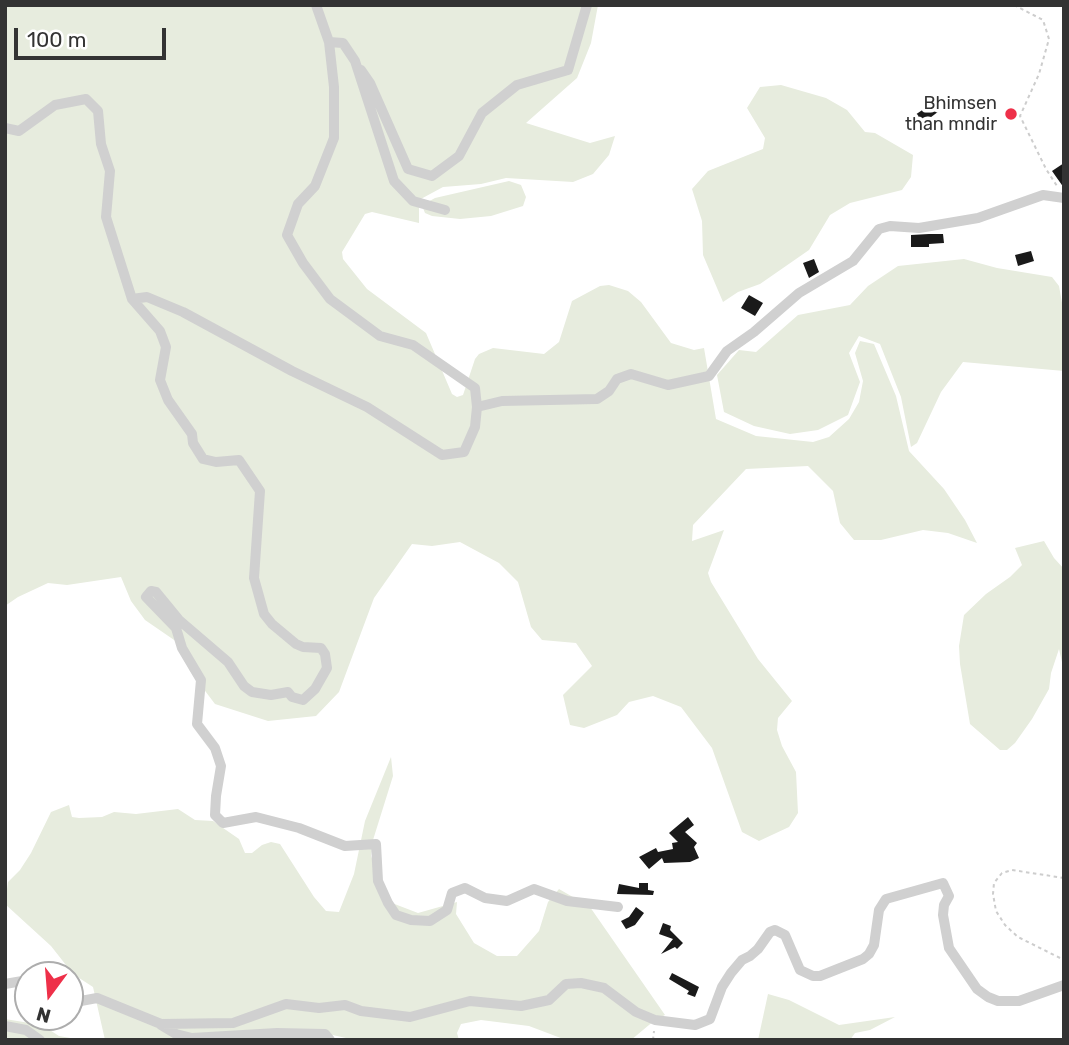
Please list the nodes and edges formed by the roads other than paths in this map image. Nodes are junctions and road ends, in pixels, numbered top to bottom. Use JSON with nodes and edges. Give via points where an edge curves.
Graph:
{"nodes":[{"id":1,"x":316,"y":5,"type":"edge"},
{"id":2,"x":587,"y":5,"type":"edge"},
{"id":3,"x":330,"y":42,"type":"junction"},
{"id":4,"x":355,"y":61,"type":"junction"},
{"id":5,"x":5,"y":128,"type":"edge"},
{"id":6,"x":1064,"y":198,"type":"edge"},
{"id":7,"x":445,"y":210,"type":"dead end"},
{"id":8,"x":132,"y":299,"type":"junction"},
{"id":9,"x":477,"y":407,"type":"junction"},
{"id":10,"x":618,"y":907,"type":"dead end"},
{"id":11,"x":1064,"y":985,"type":"edge"},
{"id":12,"x":84,"y":1000,"type":"edge"},
{"id":13,"x":161,"y":1024,"type":"junction"},
{"id":14,"x":5,"y":1026,"type":"edge"},
{"id":15,"x":40,"y":1040,"type":"edge"},
{"id":16,"x":330,"y":1040,"type":"edge"}],
"edges":[{"from":1,"to":3,"type":"street"},
{"from":2,"to":4,"type":"street","via":[[568,70],[517,85],[482,113],[459,156],[432,176],[408,169],[370,83]]},
{"from":3,"to":4,"type":"street","via":[[343,43]]},
{"from":3,"to":9,"type":"street","via":[[334,138],[315,186],[298,204],[287,235],[330,299],[380,336],[413,345],[475,388]]},
{"from":4,"to":7,"type":"street","via":[[394,181],[413,201]]},
{"from":5,"to":8,"type":"street","via":[[19,131],[55,105],[86,99],[98,111],[101,144],[110,171],[106,217]]},
{"from":6,"to":9,"type":"street","via":[[1043,195],[978,218],[879,229],[853,261],[799,293],[727,351],[709,376],[667,385],[631,374],[617,379],[610,391],[597,399],[502,401]]},
{"from":8,"to":9,"type":"street","via":[[147,297],[183,312],[367,407],[442,455],[464,452],[475,427]]},
{"from":8,"to":10,"type":"street","via":[[160,331],[166,347],[160,380],[202,459],[239,460],[260,491],[254,578],[264,614],[296,644],[321,648],[325,654],[327,668],[303,700],[288,692],[252,692],[156,592],[146,597],[176,628],[201,680],[197,724],[215,748],[221,766],[215,816],[223,823],[256,817],[345,846],[376,844],[378,881],[388,903],[396,915],[411,919],[430,920],[447,910],[452,893],[466,888],[485,898],[507,901],[534,888],[567,901]]},
{"from":11,"to":13,"type":"street","via":[[1019,1001],[988,998],[977,989],[949,948],[943,915],[949,896],[943,883],[886,899],[869,954],[820,976],[800,970],[785,935],[770,932],[731,973],[710,1019],[695,1025],[655,1020],[604,988],[581,983],[566,984],[549,1000],[521,1006],[470,1001],[410,1017],[345,1005],[286,1004],[233,1023]]},
{"from":12,"to":13,"type":"street","via":[[97,998]]},
{"from":13,"to":16,"type":"street","via":[[192,1038],[276,1032],[325,1034]]},
{"from":14,"to":15,"type":"street","via":[[26,1030]]}]}
